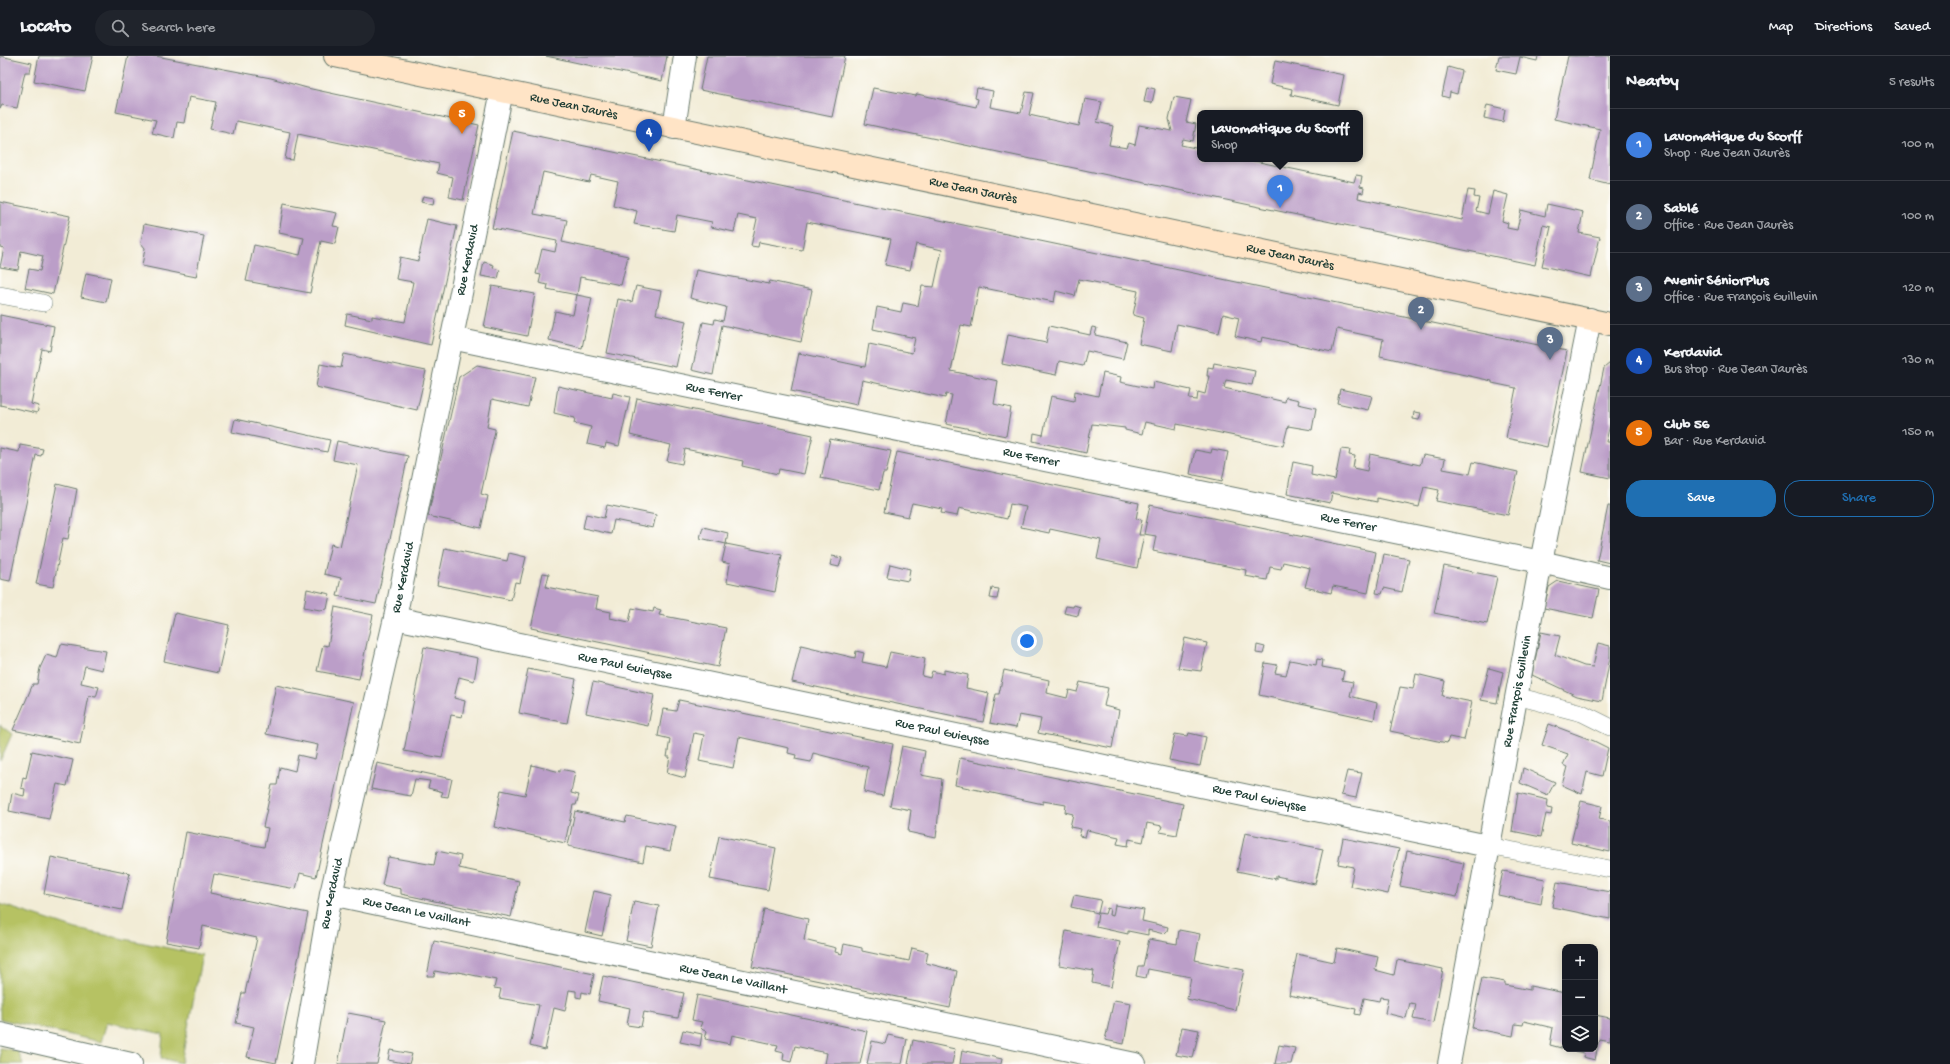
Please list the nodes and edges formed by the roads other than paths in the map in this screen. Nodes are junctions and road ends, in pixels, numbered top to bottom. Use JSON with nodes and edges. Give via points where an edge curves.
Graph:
{"nodes":[{"id":1,"x":335,"y":56,"type":"edge"},
{"id":2,"x":685,"y":56,"type":"edge"},
{"id":3,"x":502,"y":91,"type":"junction"},
{"id":4,"x":674,"y":128,"type":"junction"},
{"id":5,"x":0,"y":295,"type":"edge"},
{"id":6,"x":43,"y":303,"type":"dead end"},
{"id":7,"x":1600,"y":321,"type":"edge"},
{"id":8,"x":451,"y":338,"type":"junction"},
{"id":9,"x":1541,"y":562,"type":"junction"},
{"id":10,"x":1610,"y":578,"type":"edge"},
{"id":11,"x":395,"y":618,"type":"junction"},
{"id":12,"x":1516,"y":696,"type":"junction"},
{"id":13,"x":1610,"y":727,"type":"edge"},
{"id":14,"x":1488,"y":846,"type":"junction"},
{"id":15,"x":1610,"y":869,"type":"edge"},
{"id":16,"x":331,"y":894,"type":"junction"},
{"id":17,"x":0,"y":1034,"type":"edge"},
{"id":18,"x":82,"y":1059,"type":"edge"},
{"id":19,"x":131,"y":1064,"type":"edge"},
{"id":20,"x":302,"y":1064,"type":"edge"},
{"id":21,"x":1135,"y":1064,"type":"edge"},
{"id":22,"x":1449,"y":1064,"type":"edge"}],
"edges":[{"from":1,"to":3,"type":"main road","name":"Rue Jean Jaurès"},
{"from":2,"to":4,"type":"street"},
{"from":3,"to":4,"type":"main road","name":"Rue Jean Jaurès"},
{"from":3,"to":8,"type":"street","name":"Rue Kerdavid"},
{"from":4,"to":7,"type":"main road","name":"Rue Jean Jaurès"},
{"from":5,"to":6,"type":"lane"},
{"from":7,"to":9,"type":"street","name":"Rue François Guillevin"},
{"from":8,"to":9,"type":"street","name":"Rue Ferrer"},
{"from":8,"to":11,"type":"street","name":"Rue Kerdavid"},
{"from":9,"to":10,"type":"street","name":"Rue Ferrer"},
{"from":9,"to":12,"type":"street","name":"Rue François Guillevin"},
{"from":11,"to":14,"type":"street","name":"Rue Paul Guieysse"},
{"from":11,"to":16,"type":"street","name":"Rue Kerdavid"},
{"from":12,"to":13,"type":"lane","via":[[1582,713]]},
{"from":12,"to":14,"type":"street","name":"Rue François Guillevin"},
{"from":14,"to":15,"type":"lane"},
{"from":14,"to":22,"type":"street","name":"Rue François Guillevin"},
{"from":16,"to":20,"type":"street","name":"Rue Kerdavid"},
{"from":16,"to":21,"type":"street","name":"Rue Jean Le Vaillant"},
{"from":17,"to":18,"type":"street"},
{"from":18,"to":19,"type":"street"}]}
